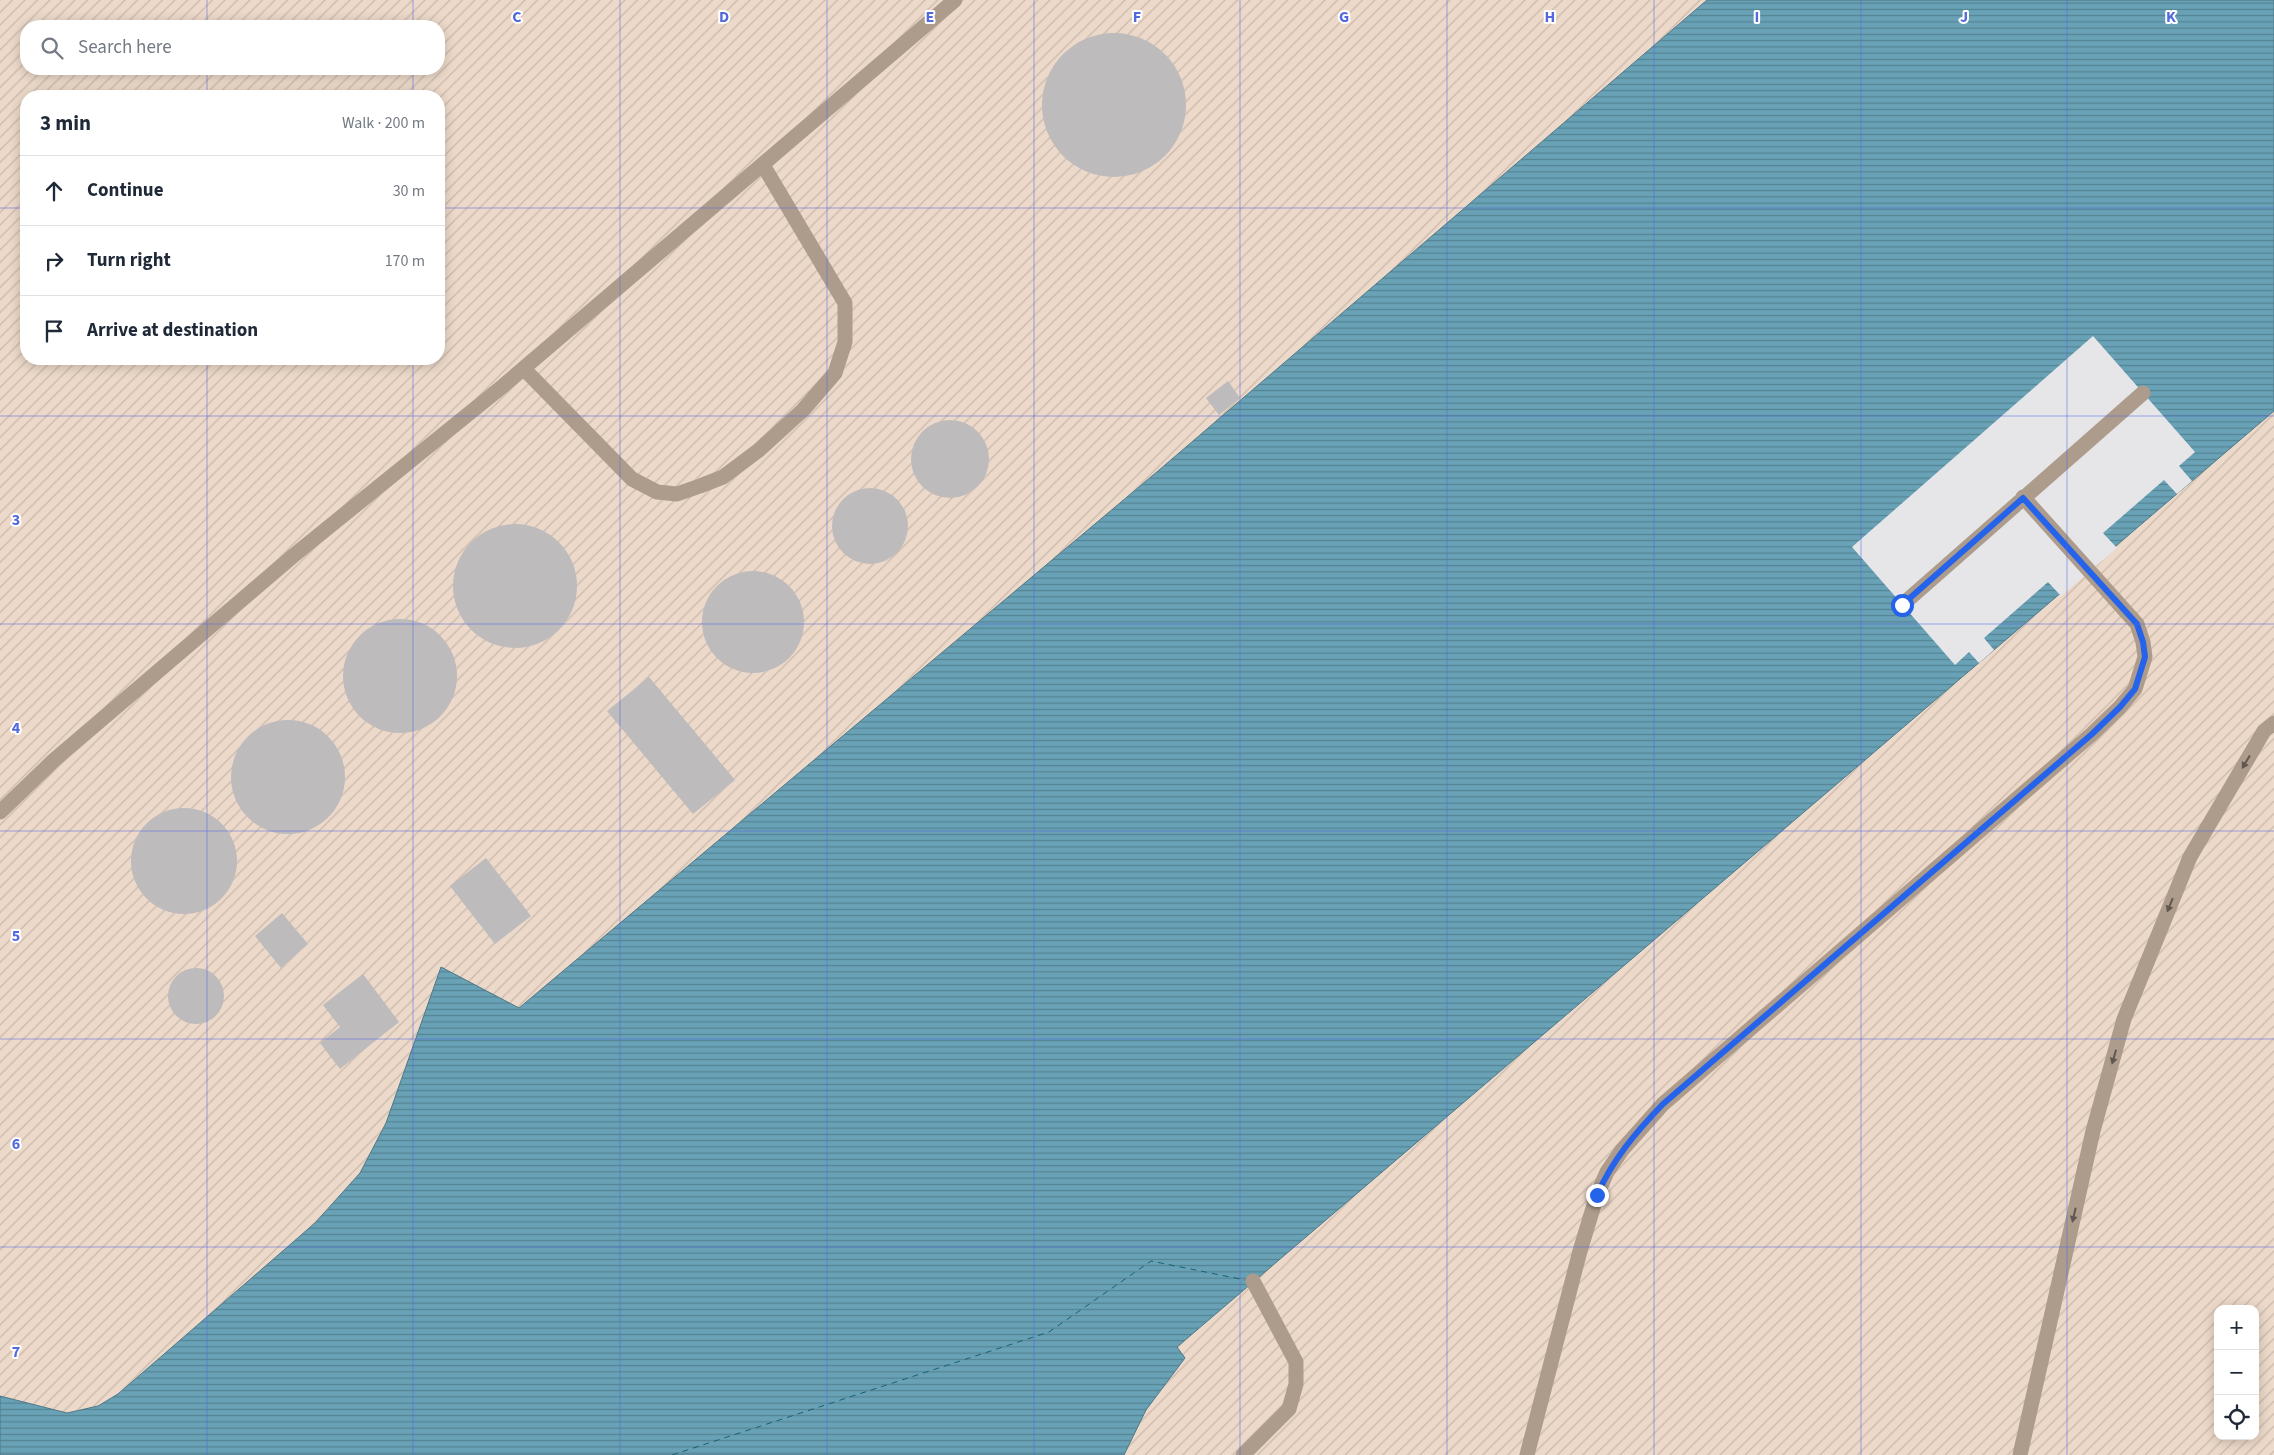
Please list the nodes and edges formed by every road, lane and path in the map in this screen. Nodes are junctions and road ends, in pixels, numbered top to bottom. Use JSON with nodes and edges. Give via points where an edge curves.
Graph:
{"nodes":[{"id":1,"x":955,"y":0,"type":"edge"},
{"id":2,"x":763,"y":165,"type":"junction"},
{"id":3,"x":524,"y":369,"type":"junction"},
{"id":4,"x":2143,"y":393,"type":"dead end"},
{"id":5,"x":2023,"y":498,"type":"junction"},
{"id":6,"x":1902,"y":605,"type":"dead end"},
{"id":7,"x":2274,"y":723,"type":"edge"},
{"id":8,"x":0,"y":812,"type":"edge"},
{"id":9,"x":1253,"y":1281,"type":"dead end"},
{"id":10,"x":1242,"y":1455,"type":"edge"},
{"id":11,"x":1527,"y":1455,"type":"edge"},
{"id":12,"x":2020,"y":1455,"type":"edge"}],
"edges":[{"from":1,"to":2,"type":"lane"},
{"from":2,"to":3,"type":"lane"},
{"from":2,"to":3,"type":"lane","via":[[845,303],[845,342],[835,373],[803,410],[759,450],[723,477],[677,494],[657,492],[632,479]]},
{"from":3,"to":8,"type":"lane","via":[[293,556],[53,761]]},
{"from":4,"to":5,"type":"lane"},
{"from":5,"to":6,"type":"lane"},
{"from":5,"to":11,"type":"lane","via":[[2137,624],[2145,657],[2135,689],[2092,734],[1663,1104],[1632,1138],[1607,1172],[1597,1195]]},
{"from":7,"to":12,"type":"lane","one_way":true,"via":[[2264,731],[2190,857],[2124,1019],[2094,1130]]},
{"from":9,"to":10,"type":"lane","via":[[1296,1362],[1296,1384],[1289,1409]]}]}
